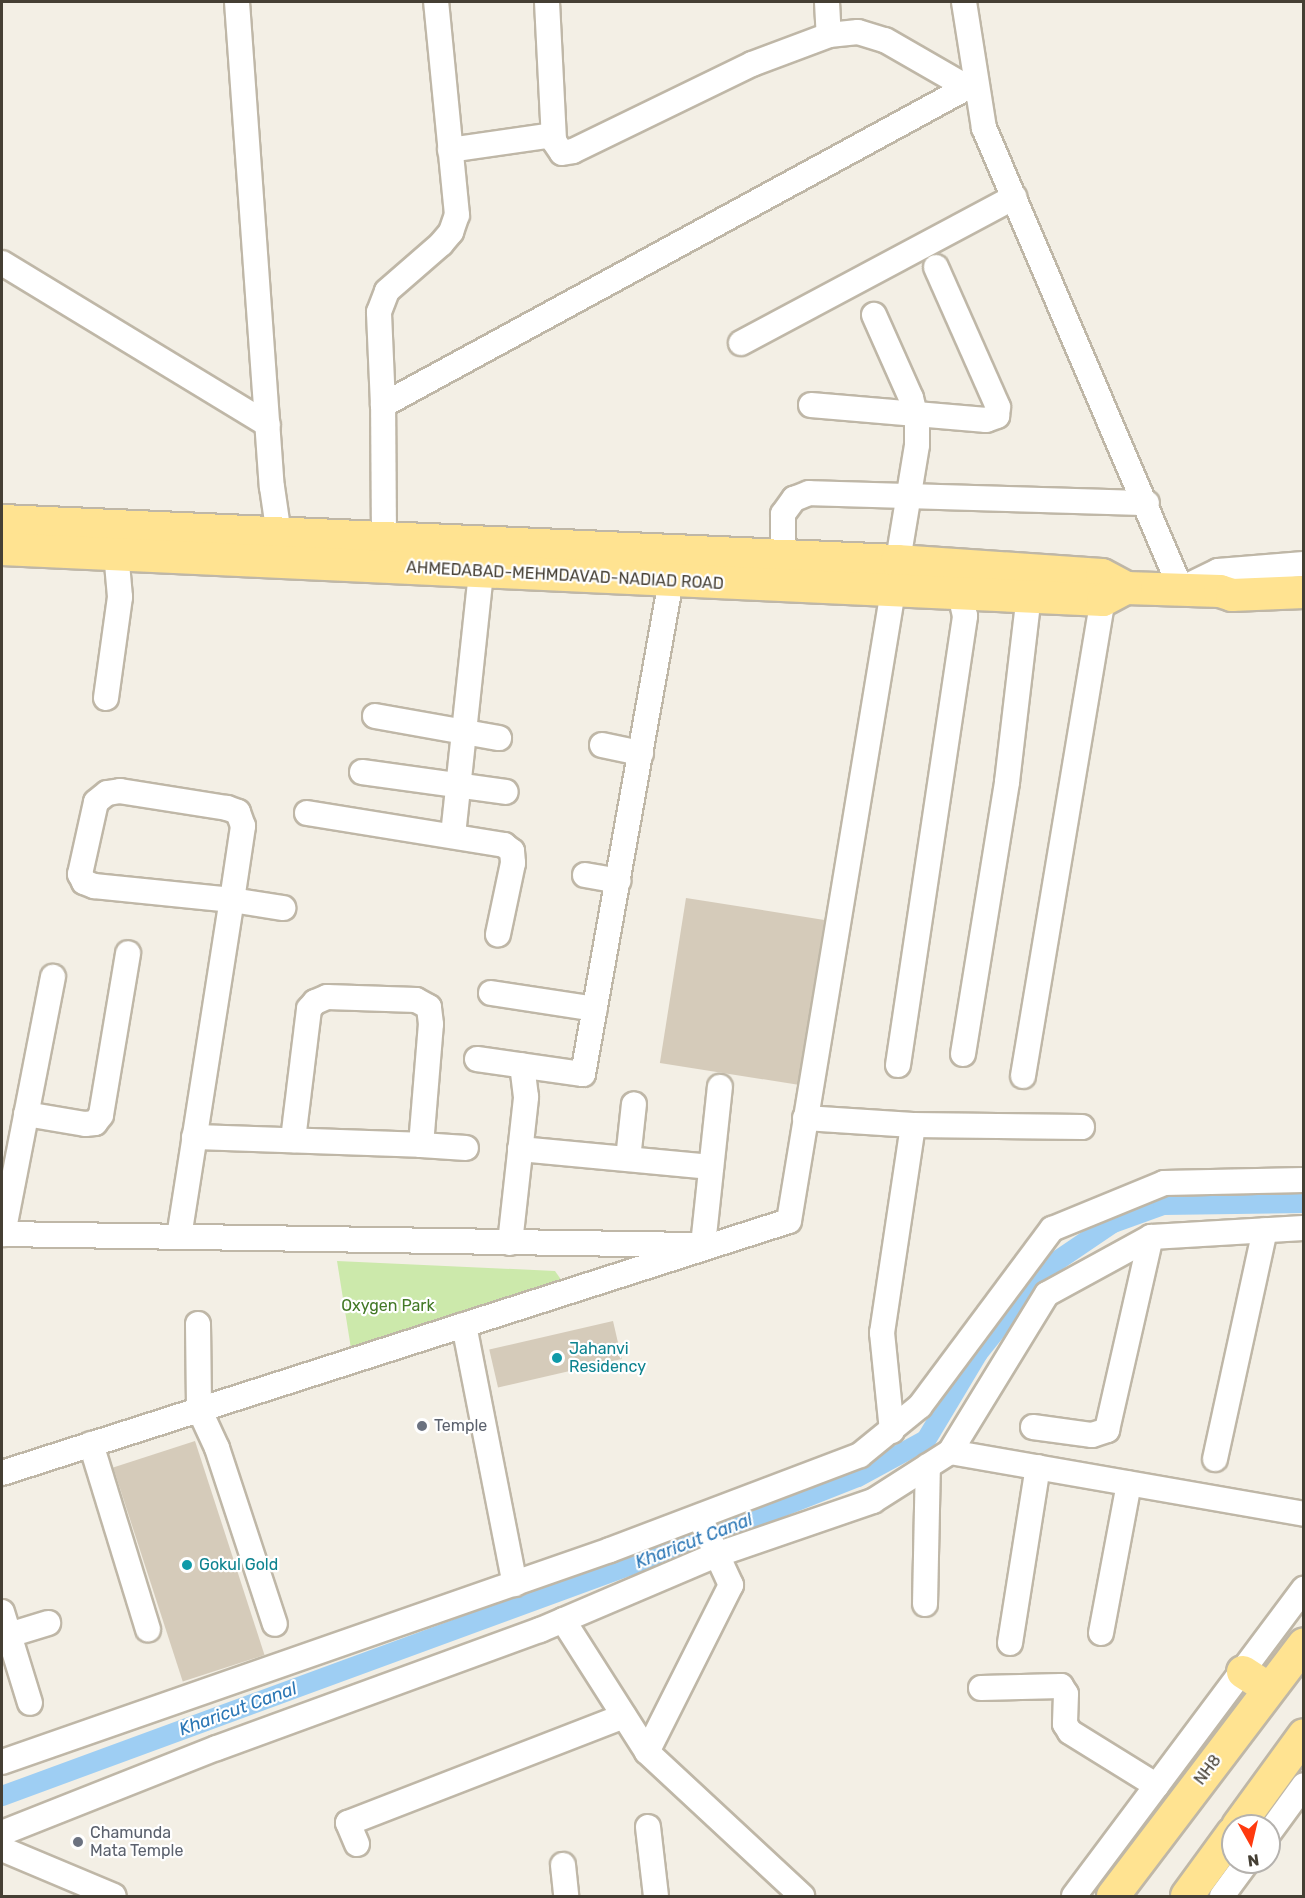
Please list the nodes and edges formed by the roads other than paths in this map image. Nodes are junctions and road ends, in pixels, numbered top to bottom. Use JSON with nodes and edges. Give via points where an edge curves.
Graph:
{"nodes":[{"id":1,"x":237,"y":2,"type":"edge"},
{"id":2,"x":436,"y":2,"type":"edge"},
{"id":3,"x":547,"y":2,"type":"edge"},
{"id":4,"x":827,"y":2,"type":"edge"},
{"id":5,"x":964,"y":2,"type":"edge"},
{"id":6,"x":830,"y":36,"type":"junction"},
{"id":7,"x":973,"y":90,"type":"junction"},
{"id":8,"x":553,"y":135,"type":"junction"},
{"id":9,"x":450,"y":150,"type":"junction"},
{"id":10,"x":1015,"y":197,"type":"junction"},
{"id":11,"x":2,"y":263,"type":"edge"},
{"id":12,"x":936,"y":267,"type":"dead end"},
{"id":13,"x":874,"y":315,"type":"dead end"},
{"id":14,"x":741,"y":343,"type":"dead end"},
{"id":15,"x":383,"y":405,"type":"junction"},
{"id":16,"x":812,"y":405,"type":"dead end"},
{"id":17,"x":915,"y":413,"type":"junction"},
{"id":18,"x":268,"y":425,"type":"junction"},
{"id":19,"x":908,"y":494,"type":"junction"},
{"id":20,"x":1147,"y":503,"type":"junction"},
{"id":21,"x":2,"y":521,"type":"edge"},
{"id":22,"x":384,"y":538,"type":"junction"},
{"id":23,"x":280,"y":547,"type":"junction"},
{"id":24,"x":2,"y":549,"type":"edge"},
{"id":25,"x":116,"y":552,"type":"junction"},
{"id":26,"x":783,"y":556,"type":"junction"},
{"id":27,"x":1304,"y":564,"type":"edge"},
{"id":28,"x":481,"y":573,"type":"junction"},
{"id":29,"x":894,"y":575,"type":"junction"},
{"id":30,"x":1304,"y":580,"type":"edge"},
{"id":31,"x":671,"y":582,"type":"junction"},
{"id":32,"x":1181,"y":589,"type":"junction"},
{"id":33,"x":1220,"y":591,"type":"junction"},
{"id":34,"x":1304,"y":592,"type":"edge"},
{"id":35,"x":960,"y":594,"type":"junction"},
{"id":36,"x":1114,"y":594,"type":"junction"},
{"id":37,"x":1029,"y":596,"type":"junction"},
{"id":38,"x":106,"y":698,"type":"dead end"},
{"id":39,"x":375,"y":716,"type":"dead end"},
{"id":40,"x":465,"y":732,"type":"junction"},
{"id":41,"x":499,"y":738,"type":"dead end"},
{"id":42,"x":602,"y":745,"type":"dead end"},
{"id":43,"x":641,"y":753,"type":"junction"},
{"id":44,"x":362,"y":772,"type":"dead end"},
{"id":45,"x":460,"y":785,"type":"junction"},
{"id":46,"x":506,"y":792,"type":"dead end"},
{"id":47,"x":307,"y":813,"type":"dead end"},
{"id":48,"x":453,"y":835,"type":"junction"},
{"id":49,"x":585,"y":875,"type":"dead end"},
{"id":50,"x":618,"y":881,"type":"junction"},
{"id":51,"x":232,"y":900,"type":"junction"},
{"id":52,"x":283,"y":908,"type":"dead end"},
{"id":53,"x":498,"y":934,"type":"dead end"},
{"id":54,"x":128,"y":953,"type":"dead end"},
{"id":55,"x":53,"y":977,"type":"dead end"},
{"id":56,"x":491,"y":993,"type":"dead end"},
{"id":57,"x":595,"y":1009,"type":"junction"},
{"id":58,"x":963,"y":1054,"type":"dead end"},
{"id":59,"x":477,"y":1059,"type":"dead end"},
{"id":60,"x":522,"y":1065,"type":"junction"},
{"id":61,"x":898,"y":1065,"type":"dead end"},
{"id":62,"x":1023,"y":1076,"type":"dead end"},
{"id":63,"x":720,"y":1087,"type":"dead end"},
{"id":64,"x":634,"y":1104,"type":"dead end"},
{"id":65,"x":26,"y":1114,"type":"junction"},
{"id":66,"x":805,"y":1118,"type":"junction"},
{"id":67,"x":913,"y":1125,"type":"junction"},
{"id":68,"x":1082,"y":1127,"type":"dead end"},
{"id":69,"x":194,"y":1137,"type":"junction"},
{"id":70,"x":293,"y":1140,"type":"junction"},
{"id":71,"x":421,"y":1145,"type":"junction"},
{"id":72,"x":466,"y":1148,"type":"dead end"},
{"id":73,"x":520,"y":1149,"type":"junction"},
{"id":74,"x":628,"y":1159,"type":"junction"},
{"id":75,"x":711,"y":1167,"type":"junction"},
{"id":76,"x":1304,"y":1180,"type":"edge"},
{"id":77,"x":1304,"y":1228,"type":"edge"},
{"id":78,"x":1265,"y":1230,"type":"junction"},
{"id":79,"x":2,"y":1234,"type":"edge"},
{"id":80,"x":179,"y":1237,"type":"junction"},
{"id":81,"x":1152,"y":1237,"type":"junction"},
{"id":82,"x":510,"y":1243,"type":"junction"},
{"id":83,"x":708,"y":1246,"type":"junction"},
{"id":84,"x":198,"y":1324,"type":"dead end"},
{"id":85,"x":464,"y":1325,"type":"junction"},
{"id":86,"x":198,"y":1409,"type":"junction"},
{"id":87,"x":1033,"y":1427,"type":"dead end"},
{"id":88,"x":892,"y":1431,"type":"junction"},
{"id":89,"x":91,"y":1444,"type":"junction"},
{"id":90,"x":950,"y":1452,"type":"junction"},
{"id":91,"x":1215,"y":1459,"type":"dead end"},
{"id":92,"x":928,"y":1466,"type":"junction"},
{"id":93,"x":1038,"y":1467,"type":"junction"},
{"id":94,"x":2,"y":1473,"type":"edge"},
{"id":95,"x":1129,"y":1484,"type":"junction"},
{"id":96,"x":1304,"y":1514,"type":"edge"},
{"id":97,"x":700,"y":1518,"type":"junction"},
{"id":98,"x":716,"y":1555,"type":"junction"},
{"id":99,"x":515,"y":1584,"type":"junction"},
{"id":100,"x":1304,"y":1588,"type":"edge"},
{"id":101,"x":925,"y":1604,"type":"dead end"},
{"id":102,"x":2,"y":1612,"type":"edge"},
{"id":103,"x":563,"y":1620,"type":"junction"},
{"id":104,"x":48,"y":1623,"type":"dead end"},
{"id":105,"x":275,"y":1624,"type":"dead end"},
{"id":106,"x":148,"y":1629,"type":"dead end"},
{"id":107,"x":1101,"y":1633,"type":"dead end"},
{"id":108,"x":9,"y":1635,"type":"junction"},
{"id":109,"x":1010,"y":1643,"type":"dead end"},
{"id":110,"x":1304,"y":1644,"type":"edge"},
{"id":111,"x":1243,"y":1672,"type":"junction"},
{"id":112,"x":981,"y":1689,"type":"dead end"},
{"id":113,"x":1269,"y":1689,"type":"junction"},
{"id":114,"x":30,"y":1703,"type":"dead end"},
{"id":115,"x":624,"y":1716,"type":"junction"},
{"id":116,"x":1304,"y":1735,"type":"edge"},
{"id":117,"x":647,"y":1752,"type":"junction"},
{"id":118,"x":2,"y":1762,"type":"edge"},
{"id":119,"x":1304,"y":1785,"type":"edge"},
{"id":120,"x":1156,"y":1786,"type":"junction"},
{"id":121,"x":1247,"y":1814,"type":"edge"},
{"id":122,"x":1281,"y":1817,"type":"edge"},
{"id":123,"x":648,"y":1827,"type":"dead end"},
{"id":124,"x":2,"y":1833,"type":"edge"},
{"id":125,"x":357,"y":1845,"type":"dead end"},
{"id":126,"x":2,"y":1849,"type":"edge"},
{"id":127,"x":1221,"y":1849,"type":"edge"},
{"id":128,"x":563,"y":1865,"type":"dead end"},
{"id":129,"x":1238,"y":1874,"type":"edge"},
{"id":130,"x":114,"y":1896,"type":"edge"},
{"id":131,"x":566,"y":1896,"type":"edge"},
{"id":132,"x":656,"y":1896,"type":"edge"},
{"id":133,"x":802,"y":1896,"type":"edge"},
{"id":134,"x":1074,"y":1896,"type":"edge"},
{"id":135,"x":1113,"y":1896,"type":"edge"},
{"id":136,"x":1187,"y":1896,"type":"edge"},
{"id":137,"x":1222,"y":1896,"type":"edge"}],
"edges":[{"from":1,"to":18,"type":"street"},
{"from":2,"to":9,"type":"street"},
{"from":3,"to":8,"type":"street"},
{"from":4,"to":6,"type":"street"},
{"from":5,"to":7,"type":"street"},
{"from":6,"to":7,"type":"street","via":[[858,32],[885,40]]},
{"from":6,"to":8,"type":"street","via":[[752,64],[573,151],[562,153]]},
{"from":7,"to":10,"type":"street","via":[[984,128]]},
{"from":7,"to":15,"type":"street"},
{"from":8,"to":9,"type":"street"},
{"from":9,"to":15,"type":"street","via":[[457,215],[451,232],[387,291],[379,312]]},
{"from":10,"to":14,"type":"street"},
{"from":10,"to":20,"type":"street"},
{"from":11,"to":18,"type":"street"},
{"from":12,"to":17,"type":"street","via":[[999,413],[986,420]]},
{"from":13,"to":17,"type":"street"},
{"from":15,"to":22,"type":"street"},
{"from":16,"to":17,"type":"street"},
{"from":17,"to":19,"type":"street","via":[[917,445]]},
{"from":18,"to":23,"type":"street"},
{"from":19,"to":20,"type":"street"},
{"from":19,"to":26,"type":"street","via":[[809,493],[794,499],[783,514]]},
{"from":19,"to":29,"type":"street"},
{"from":20,"to":32,"type":"street"},
{"from":21,"to":23,"type":"main road"},
{"from":22,"to":23,"type":"main road"},
{"from":22,"to":26,"type":"main road"},
{"from":23,"to":25,"type":"main road","name":"AHMEDABAD-MEHMDAVAD-NADIAD ROAD"},
{"from":23,"to":28,"type":"main road","name":"AHMEDABAD-MEHMDAVAD-NADIAD ROAD"},
{"from":24,"to":25,"type":"main road","name":"AHMEDABAD-MEHMDAVAD-NADIAD ROAD"},
{"from":25,"to":38,"type":"street","via":[[120,597]]},
{"from":26,"to":29,"type":"main road"},
{"from":27,"to":32,"type":"street","via":[[1218,571]]},
{"from":28,"to":31,"type":"main road","name":"AHMEDABAD-MEHMDAVAD-NADIAD ROAD"},
{"from":28,"to":40,"type":"street"},
{"from":29,"to":31,"type":"main road","name":"AHMEDABAD-MEHMDAVAD-NADIAD ROAD"},
{"from":29,"to":35,"type":"main road","name":"AHMEDABAD-MEHMDAVAD-NADIAD ROAD"},
{"from":29,"to":36,"type":"main road","via":[[1102,575]]},
{"from":29,"to":66,"type":"street"},
{"from":30,"to":33,"type":"main road","via":[[1231,584]]},
{"from":31,"to":43,"type":"street"},
{"from":32,"to":33,"type":"main road","name":"AHMEDABAD-MEHMDAVAD-NADIAD ROAD"},
{"from":32,"to":36,"type":"main road","name":"AHMEDABAD-MEHMDAVAD-NADIAD ROAD"},
{"from":33,"to":34,"type":"main road","name":"AHMEDABAD-MEHMDAVAD-NADIAD ROAD","via":[[1232,595]]},
{"from":35,"to":37,"type":"main road","name":"AHMEDABAD-MEHMDAVAD-NADIAD ROAD"},
{"from":35,"to":61,"type":"street","via":[[965,616]]},
{"from":36,"to":37,"type":"main road","name":"AHMEDABAD-MEHMDAVAD-NADIAD ROAD"},
{"from":36,"to":62,"type":"street"},
{"from":37,"to":58,"type":"street","via":[[1007,782]]},
{"from":39,"to":40,"type":"street"},
{"from":40,"to":41,"type":"street"},
{"from":40,"to":45,"type":"street"},
{"from":42,"to":43,"type":"street"},
{"from":43,"to":50,"type":"street"},
{"from":44,"to":45,"type":"street"},
{"from":45,"to":46,"type":"street"},
{"from":45,"to":48,"type":"street"},
{"from":47,"to":48,"type":"street"},
{"from":48,"to":53,"type":"street","via":[[504,844],[512,851]]},
{"from":49,"to":50,"type":"street"},
{"from":50,"to":57,"type":"street"},
{"from":51,"to":51,"type":"street","via":[[243,826],[238,812],[120,791],[107,793],[96,802],[80,874],[84,882]]},
{"from":51,"to":52,"type":"street"},
{"from":51,"to":69,"type":"street"},
{"from":54,"to":65,"type":"street","via":[[101,1115],[95,1123],[85,1124]]},
{"from":55,"to":65,"type":"street"},
{"from":56,"to":57,"type":"street"},
{"from":57,"to":60,"type":"street","via":[[583,1074]]},
{"from":59,"to":60,"type":"street"},
{"from":60,"to":73,"type":"street","via":[[526,1097]]},
{"from":63,"to":75,"type":"street"},
{"from":64,"to":74,"type":"street"},
{"from":65,"to":79,"type":"street"},
{"from":66,"to":67,"type":"street"},
{"from":66,"to":83,"type":"street","via":[[789,1221]]},
{"from":67,"to":68,"type":"street"},
{"from":67,"to":88,"type":"street","via":[[882,1333]]},
{"from":69,"to":70,"type":"street"},
{"from":69,"to":80,"type":"street"},
{"from":70,"to":71,"type":"street"},
{"from":70,"to":71,"type":"street","via":[[309,1010],[327,997],[394,999],[416,1000],[429,1007]]},
{"from":71,"to":72,"type":"street"},
{"from":73,"to":74,"type":"street"},
{"from":73,"to":82,"type":"street"},
{"from":74,"to":75,"type":"street"},
{"from":75,"to":83,"type":"street"},
{"from":76,"to":88,"type":"street","via":[[1164,1183],[1052,1229],[920,1406]]},
{"from":77,"to":78,"type":"street"},
{"from":78,"to":81,"type":"street"},
{"from":78,"to":91,"type":"street"},
{"from":79,"to":80,"type":"street"},
{"from":80,"to":82,"type":"street"},
{"from":81,"to":87,"type":"street","via":[[1107,1430],[1092,1435]]},
{"from":81,"to":90,"type":"street","via":[[1047,1294]]},
{"from":82,"to":83,"type":"street"},
{"from":83,"to":85,"type":"street"},
{"from":84,"to":86,"type":"street"},
{"from":85,"to":86,"type":"street"},
{"from":85,"to":99,"type":"street"},
{"from":86,"to":89,"type":"street"},
{"from":86,"to":105,"type":"street","via":[[217,1448]]},
{"from":88,"to":97,"type":"street","via":[[860,1455]]},
{"from":89,"to":94,"type":"street"},
{"from":89,"to":106,"type":"street"},
{"from":90,"to":92,"type":"street"},
{"from":90,"to":93,"type":"street"},
{"from":92,"to":98,"type":"street","via":[[873,1502]]},
{"from":92,"to":101,"type":"street"},
{"from":93,"to":95,"type":"street"},
{"from":93,"to":109,"type":"street"},
{"from":95,"to":96,"type":"street"},
{"from":95,"to":107,"type":"street"},
{"from":97,"to":98,"type":"street"},
{"from":97,"to":99,"type":"street"},
{"from":98,"to":103,"type":"street"},
{"from":98,"to":117,"type":"street","via":[[731,1585]]},
{"from":99,"to":118,"type":"street"},
{"from":100,"to":111,"type":"street"},
{"from":102,"to":108,"type":"street"},
{"from":103,"to":115,"type":"street"},
{"from":103,"to":124,"type":"street"},
{"from":104,"to":108,"type":"street"},
{"from":108,"to":114,"type":"street"},
{"from":110,"to":113,"type":"main road","name":"NH8"},
{"from":111,"to":113,"type":"main road"},
{"from":111,"to":120,"type":"street"},
{"from":112,"to":120,"type":"street","via":[[1061,1686],[1066,1694],[1065,1724],[1070,1732]]},
{"from":113,"to":135,"type":"main road","name":"NH8"},
{"from":115,"to":117,"type":"street"},
{"from":115,"to":125,"type":"street","via":[[348,1823]]},
{"from":116,"to":121,"type":"main road"},
{"from":117,"to":133,"type":"street"},
{"from":119,"to":122,"type":"street"},
{"from":120,"to":134,"type":"street"},
{"from":123,"to":132,"type":"street"},
{"from":126,"to":130,"type":"street"},
{"from":127,"to":136,"type":"main road"},
{"from":128,"to":131,"type":"street"},
{"from":129,"to":137,"type":"street"}]}
